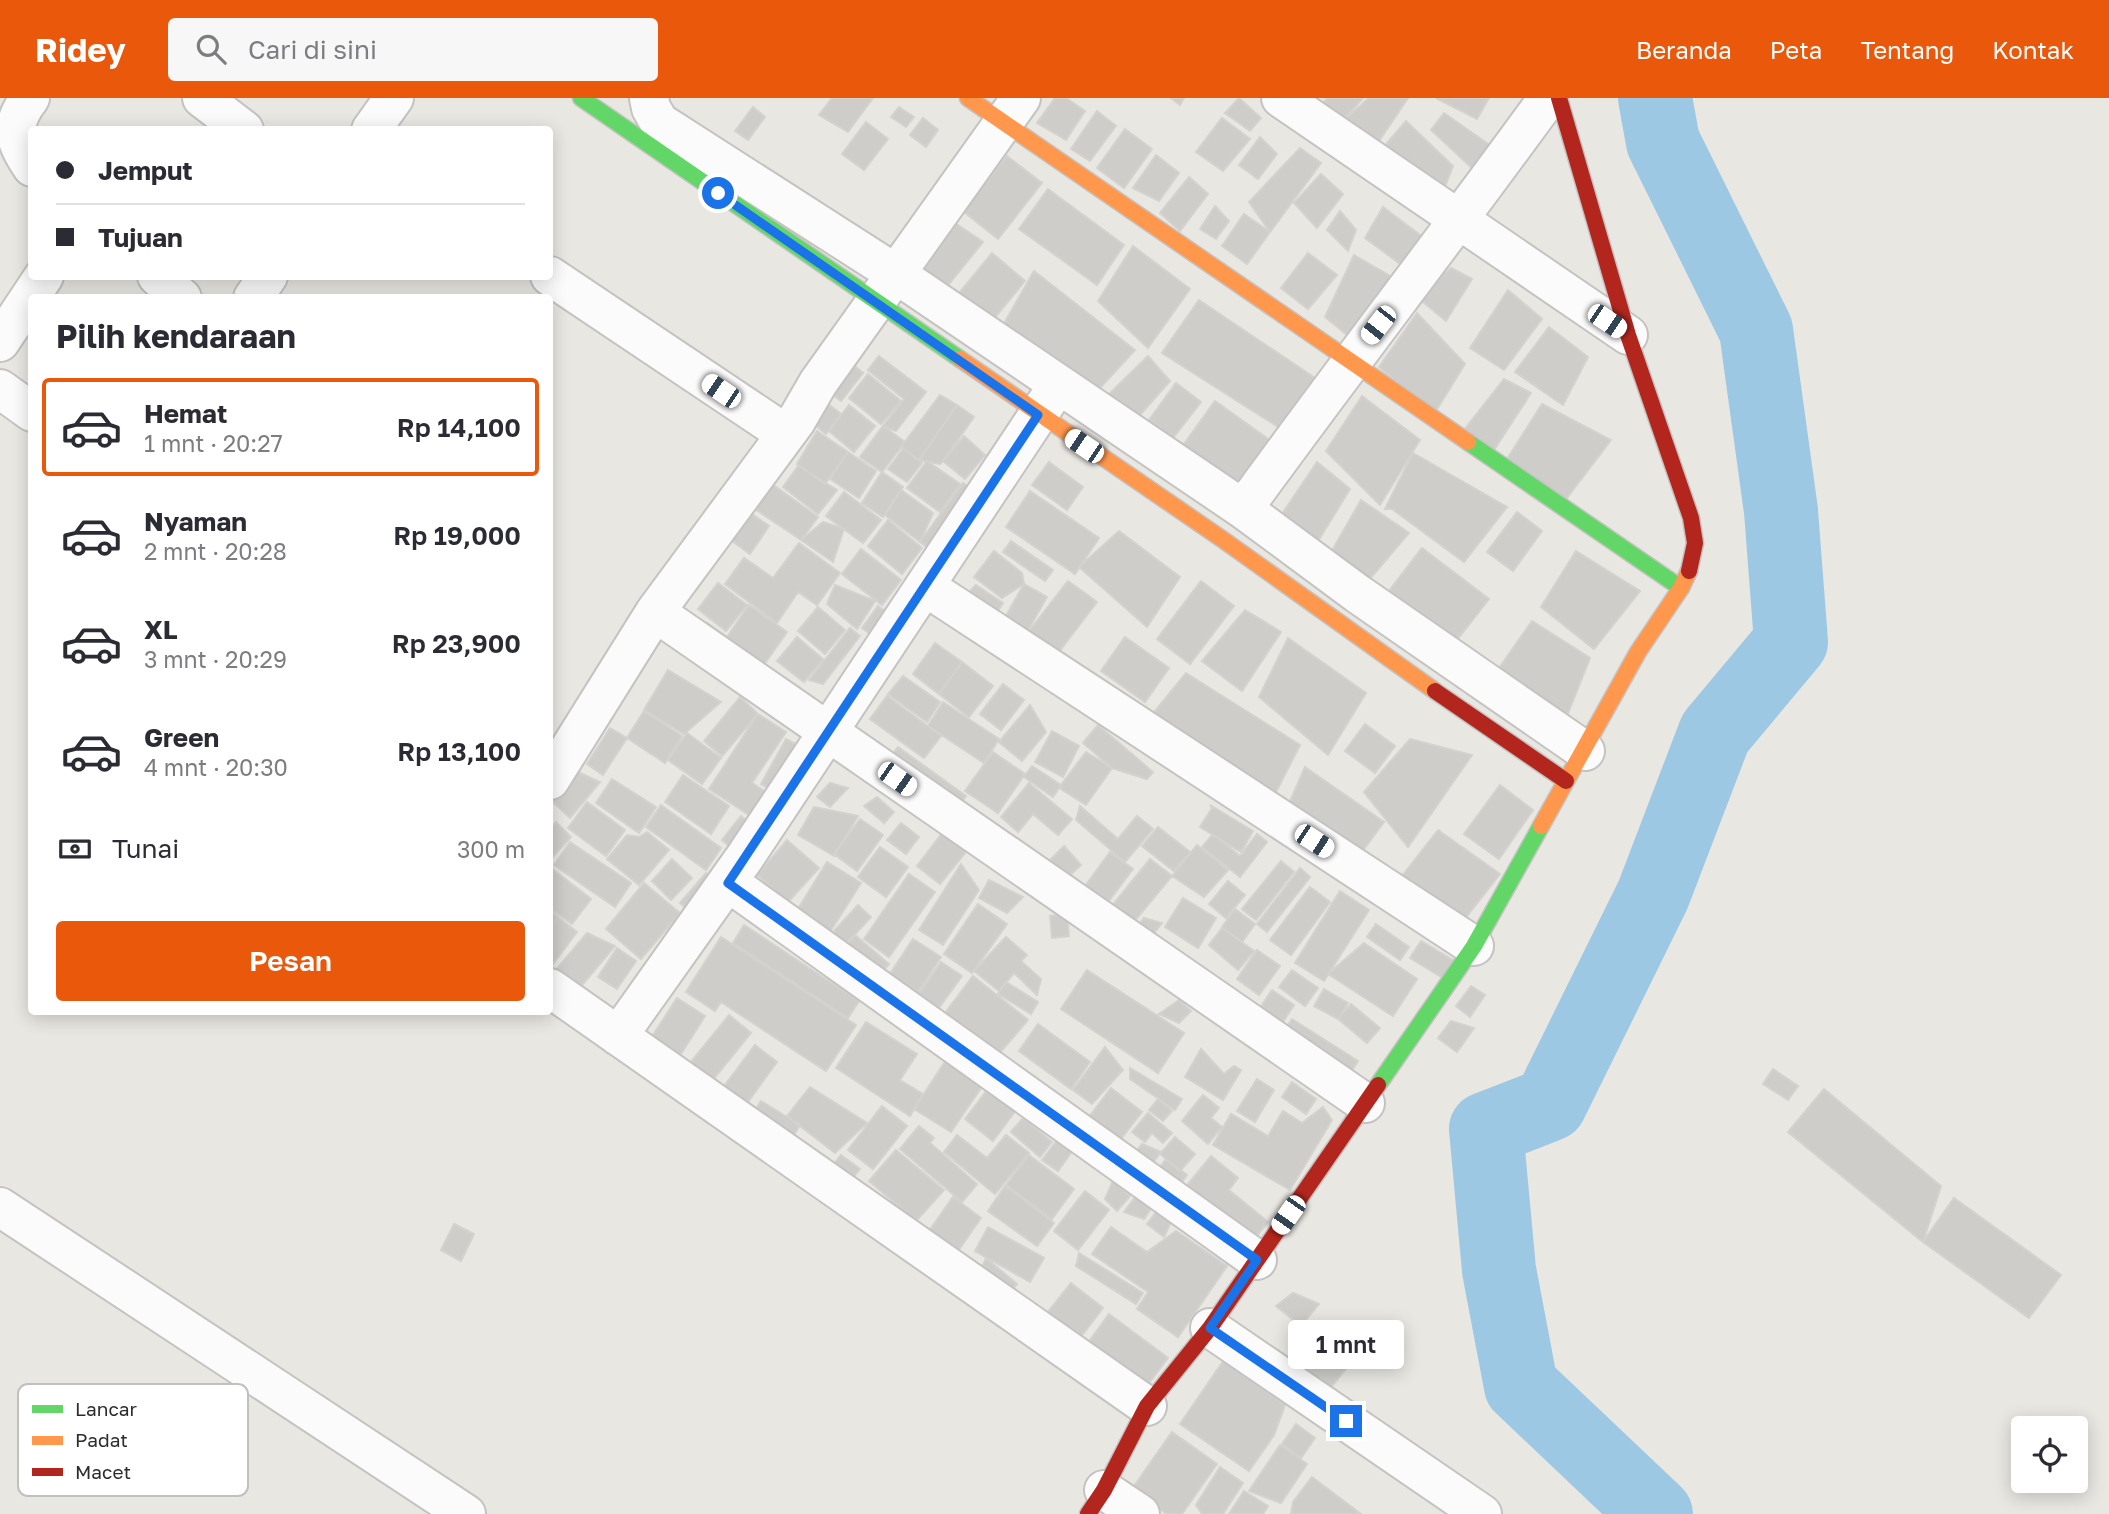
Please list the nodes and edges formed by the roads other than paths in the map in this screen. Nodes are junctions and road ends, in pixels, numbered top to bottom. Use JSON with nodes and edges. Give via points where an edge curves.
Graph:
{"nodes":[{"id":1,"x":30,"y":98,"type":"edge"},
{"id":2,"x":202,"y":98,"type":"edge"},
{"id":3,"x":394,"y":98,"type":"edge"},
{"id":4,"x":581,"y":98,"type":"edge"},
{"id":5,"x":649,"y":98,"type":"edge"},
{"id":6,"x":968,"y":98,"type":"edge"},
{"id":7,"x":1282,"y":98,"type":"edge"},
{"id":8,"x":1548,"y":98,"type":"edge"},
{"id":9,"x":1559,"y":98,"type":"edge"},
{"id":10,"x":1012,"y":109,"type":"edge"},
{"id":11,"x":239,"y":126,"type":"edge"},
{"id":12,"x":374,"y":126,"type":"edge"},
{"id":13,"x":28,"y":161,"type":"edge"},
{"id":14,"x":1460,"y":220,"type":"junction"},
{"id":15,"x":553,"y":278,"type":"edge"},
{"id":16,"x":162,"y":280,"type":"edge"},
{"id":17,"x":886,"y":289,"type":"junction"},
{"id":18,"x":177,"y":294,"type":"edge"},
{"id":19,"x":28,"y":300,"type":"edge"},
{"id":20,"x":1628,"y":335,"type":"junction"},
{"id":21,"x":0,"y":342,"type":"edge"},
{"id":22,"x":1350,"y":360,"type":"junction"},
{"id":23,"x":0,"y":389,"type":"edge"},
{"id":24,"x":1048,"y":400,"type":"junction"},
{"id":25,"x":28,"y":409,"type":"edge"},
{"id":26,"x":786,"y":434,"type":"junction"},
{"id":27,"x":1243,"y":509,"type":"junction"},
{"id":28,"x":926,"y":587,"type":"junction"},
{"id":29,"x":1681,"y":589,"type":"junction"},
{"id":30,"x":655,"y":612,"type":"junction"},
{"id":31,"x":829,"y":732,"type":"junction"},
{"id":32,"x":1575,"y":766,"type":"junction"},
{"id":33,"x":553,"y":775,"type":"edge"},
{"id":34,"x":728,"y":883,"type":"junction"},
{"id":35,"x":1474,"y":946,"type":"junction"},
{"id":36,"x":553,"y":990,"type":"edge"},
{"id":37,"x":618,"y":1036,"type":"junction"},
{"id":38,"x":1365,"y":1103,"type":"junction"},
{"id":39,"x":0,"y":1207,"type":"edge"},
{"id":40,"x":1257,"y":1260,"type":"junction"},
{"id":41,"x":1210,"y":1328,"type":"junction"},
{"id":42,"x":1147,"y":1406,"type":"junction"},
{"id":43,"x":1096,"y":1502,"type":"edge"},
{"id":44,"x":467,"y":1514,"type":"edge"},
{"id":45,"x":1140,"y":1514,"type":"edge"},
{"id":46,"x":1482,"y":1514,"type":"edge"}],
"edges":[{"from":1,"to":13,"type":"street","via":[[17,114],[16,143]]},
{"from":2,"to":11,"type":"street"},
{"from":3,"to":12,"type":"street"},
{"from":4,"to":17,"type":"street"},
{"from":5,"to":17,"type":"street","via":[[659,122]]},
{"from":6,"to":10,"type":"street"},
{"from":7,"to":14,"type":"street"},
{"from":8,"to":14,"type":"street"},
{"from":9,"to":20,"type":"street"},
{"from":10,"to":17,"type":"street"},
{"from":10,"to":22,"type":"street"},
{"from":14,"to":20,"type":"street"},
{"from":14,"to":22,"type":"street"},
{"from":15,"to":26,"type":"street"},
{"from":16,"to":18,"type":"street"},
{"from":17,"to":24,"type":"street"},
{"from":17,"to":26,"type":"street"},
{"from":19,"to":21,"type":"street"},
{"from":20,"to":29,"type":"street","via":[[1691,518],[1695,544]]},
{"from":22,"to":27,"type":"street"},
{"from":22,"to":29,"type":"street"},
{"from":23,"to":25,"type":"street"},
{"from":24,"to":27,"type":"street"},
{"from":24,"to":28,"type":"street"},
{"from":24,"to":32,"type":"street","via":[[1337,624]]},
{"from":26,"to":30,"type":"street"},
{"from":27,"to":32,"type":"street"},
{"from":28,"to":31,"type":"street"},
{"from":28,"to":35,"type":"street"},
{"from":29,"to":32,"type":"street","via":[[1638,652]]},
{"from":30,"to":31,"type":"street"},
{"from":30,"to":33,"type":"street"},
{"from":31,"to":34,"type":"street"},
{"from":31,"to":38,"type":"street"},
{"from":32,"to":35,"type":"street"},
{"from":34,"to":37,"type":"street"},
{"from":34,"to":40,"type":"street"},
{"from":35,"to":38,"type":"street"},
{"from":36,"to":37,"type":"street"},
{"from":37,"to":42,"type":"street"},
{"from":38,"to":40,"type":"street"},
{"from":39,"to":44,"type":"street"},
{"from":40,"to":41,"type":"street"},
{"from":41,"to":42,"type":"street"},
{"from":41,"to":46,"type":"street"},
{"from":42,"to":43,"type":"street"},
{"from":43,"to":45,"type":"street"}]}
